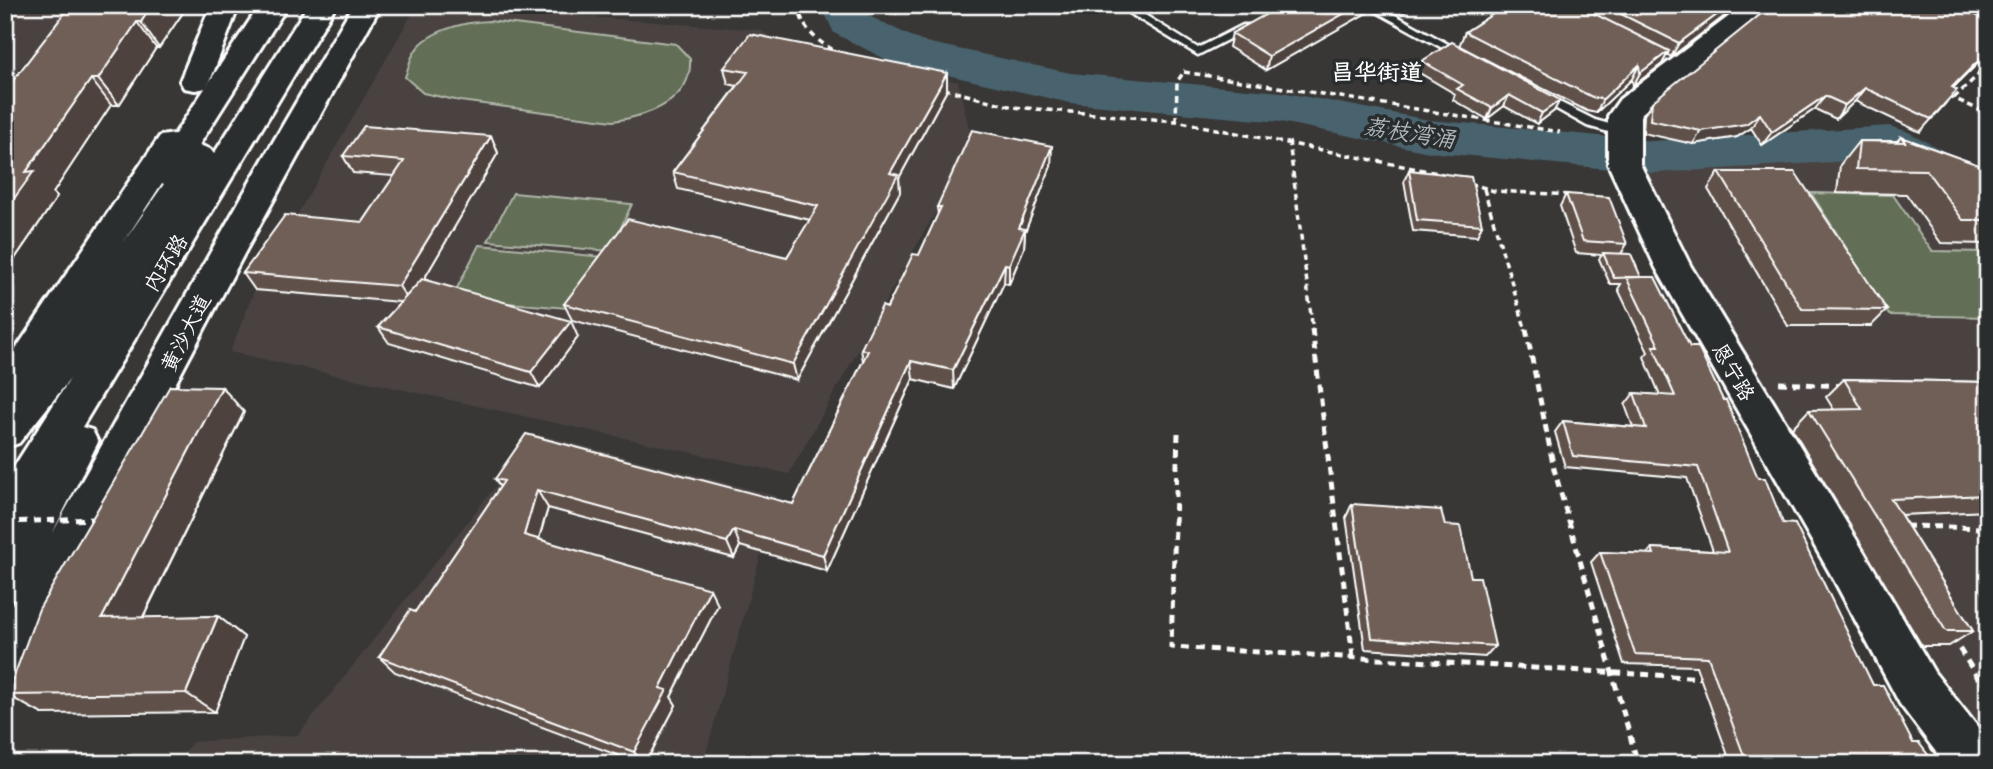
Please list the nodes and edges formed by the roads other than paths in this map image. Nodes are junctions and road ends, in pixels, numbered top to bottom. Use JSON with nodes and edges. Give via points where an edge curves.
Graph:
{"nodes":[{"id":1,"x":225,"y":5,"type":"edge"},
{"id":2,"x":253,"y":5,"type":"edge"},
{"id":3,"x":265,"y":5,"type":"edge"},
{"id":4,"x":274,"y":5,"type":"edge"},
{"id":5,"x":299,"y":5,"type":"edge"},
{"id":6,"x":322,"y":5,"type":"edge"},
{"id":7,"x":367,"y":5,"type":"edge"},
{"id":8,"x":1121,"y":5,"type":"edge"},
{"id":9,"x":1369,"y":5,"type":"edge"},
{"id":10,"x":1762,"y":5,"type":"edge"},
{"id":11,"x":1254,"y":23,"type":"edge"},
{"id":12,"x":1468,"y":58,"type":"edge"},
{"id":13,"x":195,"y":81,"type":"junction"},
{"id":14,"x":260,"y":84,"type":"junction"},
{"id":15,"x":1529,"y":90,"type":"edge"},
{"id":16,"x":1623,"y":147,"type":"junction"},
{"id":17,"x":165,"y":262,"type":"junction"},
{"id":18,"x":5,"y":359,"type":"edge"},
{"id":19,"x":5,"y":397,"type":"edge"},
{"id":20,"x":5,"y":431,"type":"edge"},
{"id":21,"x":5,"y":520,"type":"edge"},
{"id":22,"x":5,"y":583,"type":"edge"},
{"id":23,"x":5,"y":661,"type":"edge"},
{"id":24,"x":1976,"y":764,"type":"edge"}],
"edges":[{"from":1,"to":13,"type":"main road"},
{"from":2,"to":13,"type":"main road"},
{"from":3,"to":19,"type":"main road"},
{"from":4,"to":20,"type":"main road","via":[[100,273]]},
{"from":5,"to":14,"type":"main road"},
{"from":6,"to":14,"type":"main road","name":"内环路"},
{"from":7,"to":23,"type":"main road","name":"黄沙大道","via":[[229,246]]},
{"from":8,"to":11,"type":"lane","via":[[1198,52]]},
{"from":9,"to":12,"type":"lane"},
{"from":10,"to":16,"type":"main road","via":[[1675,64],[1631,106],[1624,116]]},
{"from":13,"to":18,"type":"main road"},
{"from":14,"to":17,"type":"main road","name":"内环路"},
{"from":14,"to":20,"type":"main road","via":[[67,356]]},
{"from":15,"to":16,"type":"lane","via":[[1591,123]]},
{"from":16,"to":24,"type":"main road","name":"恩宁路","via":[[1674,268],[1917,688]]},
{"from":17,"to":21,"type":"main road","name":"内环路"},
{"from":17,"to":22,"type":"main road"}]}
